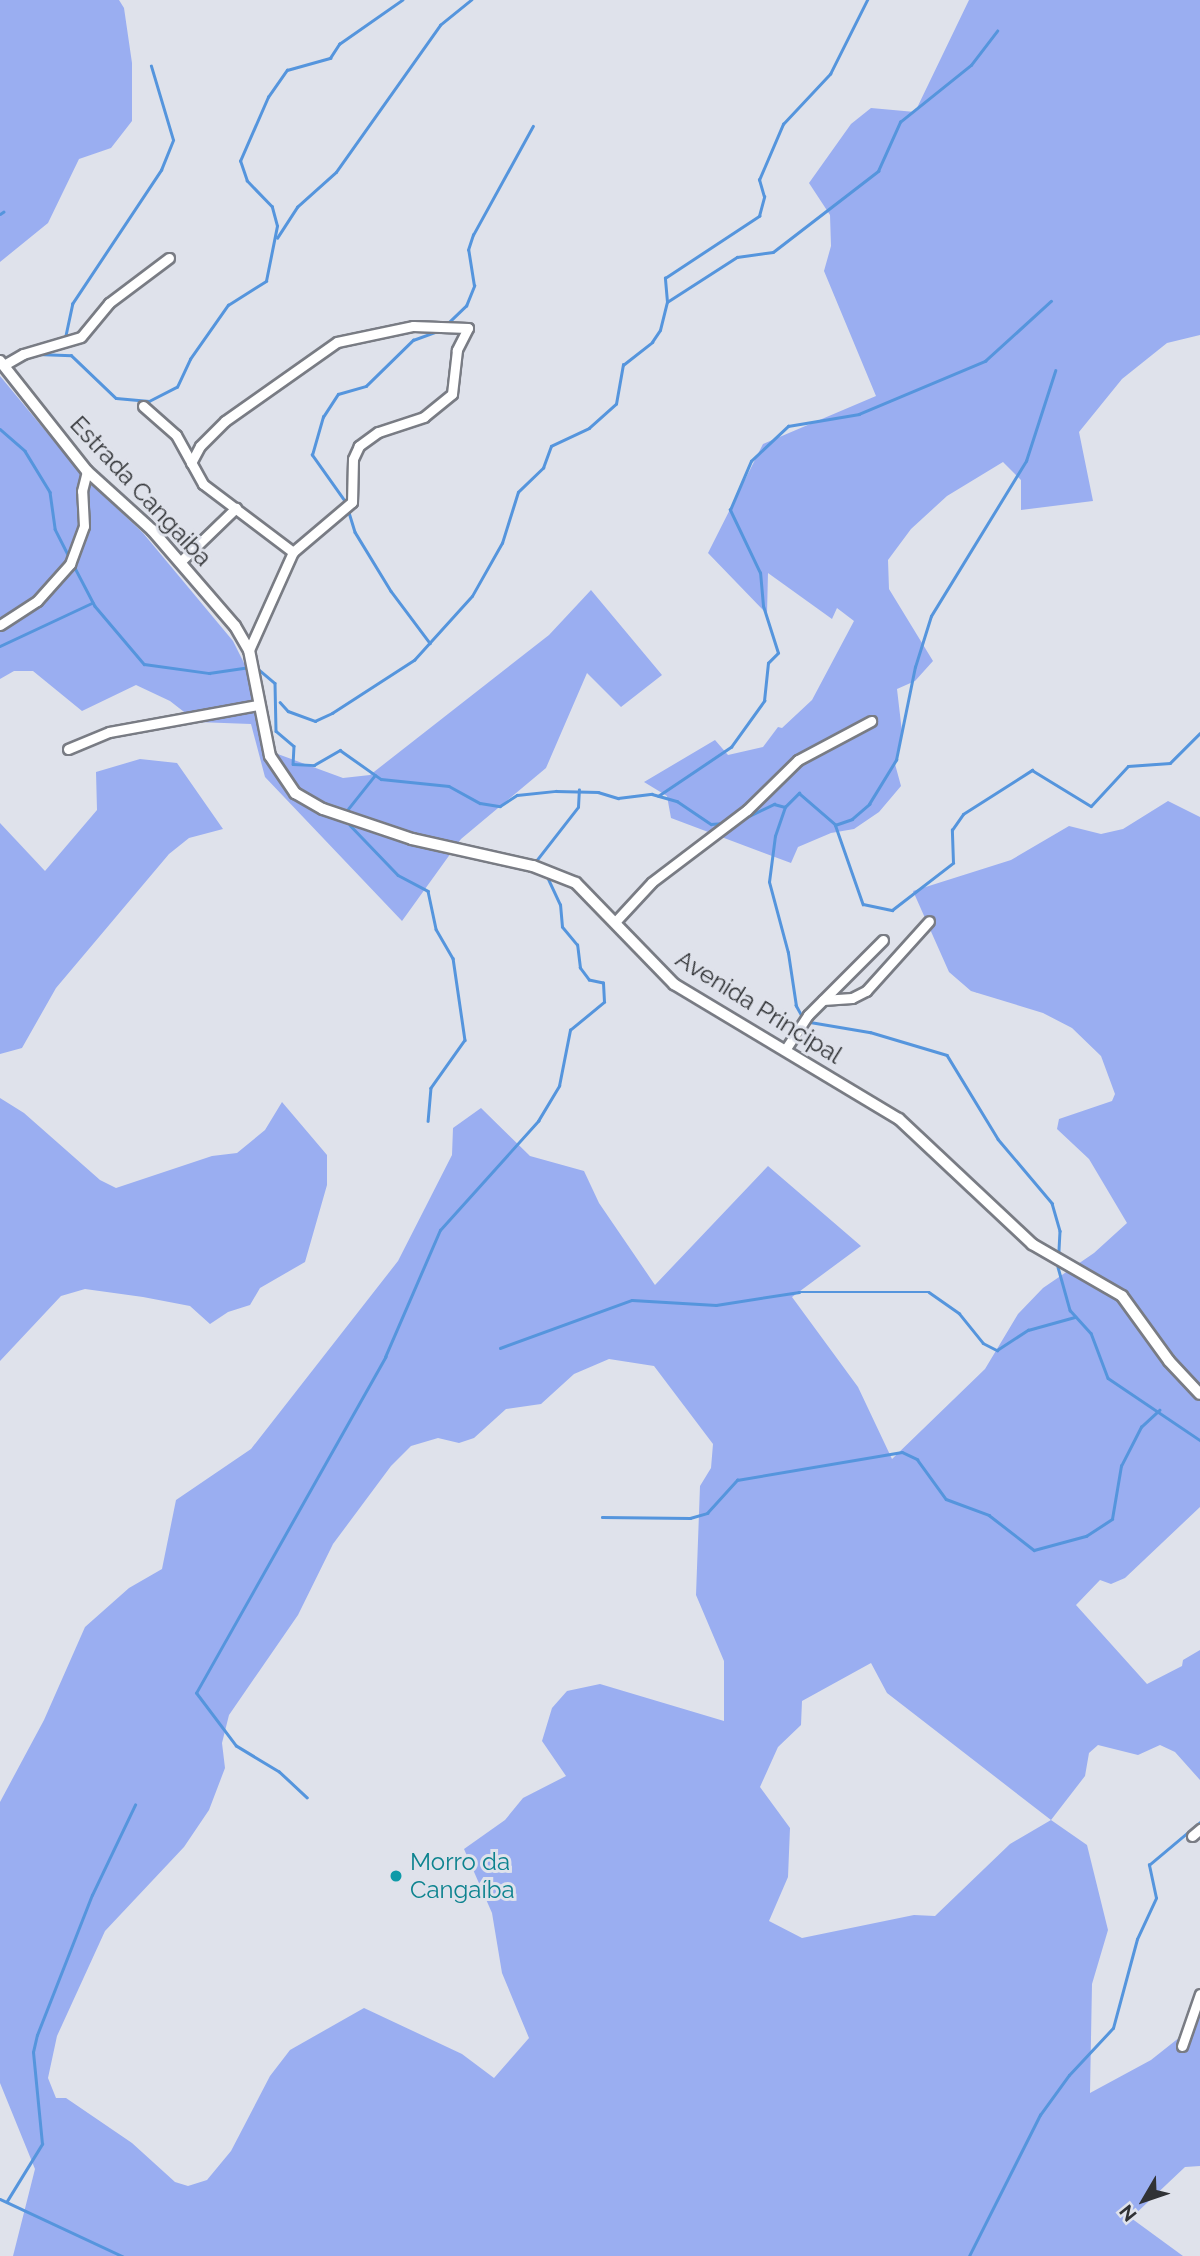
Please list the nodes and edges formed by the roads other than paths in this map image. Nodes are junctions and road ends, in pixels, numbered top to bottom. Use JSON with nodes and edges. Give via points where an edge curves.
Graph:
{"nodes":[{"id":1,"x":169,"y":258,"type":"dead end"},
{"id":2,"x":2,"y":363,"type":"edge"},
{"id":3,"x":143,"y":406,"type":"dead end"},
{"id":4,"x":191,"y":463,"type":"junction"},
{"id":5,"x":87,"y":471,"type":"junction"},
{"id":6,"x":236,"y":508,"type":"junction"},
{"id":7,"x":293,"y":552,"type":"junction"},
{"id":8,"x":180,"y":562,"type":"junction"},
{"id":9,"x":0,"y":625,"type":"edge"},
{"id":10,"x":248,"y":650,"type":"junction"},
{"id":11,"x":258,"y":705,"type":"junction"},
{"id":12,"x":871,"y":721,"type":"dead end"},
{"id":13,"x":68,"y":749,"type":"dead end"},
{"id":14,"x":929,"y":921,"type":"dead end"},
{"id":15,"x":615,"y":922,"type":"junction"},
{"id":16,"x":883,"y":940,"type":"dead end"},
{"id":17,"x":823,"y":1000,"type":"junction"},
{"id":18,"x":785,"y":1050,"type":"junction"},
{"id":19,"x":1200,"y":1394,"type":"edge"},
{"id":20,"x":1200,"y":1994,"type":"edge"},
{"id":21,"x":1182,"y":2046,"type":"dead end"}],
"edges":[{"from":1,"to":2,"type":"street","via":[[109,303],[81,337]]},
{"from":2,"to":5,"type":"street","name":"Estrada Cangaiba"},
{"from":3,"to":4,"type":"street","via":[[176,435]]},
{"from":4,"to":6,"type":"street","via":[[203,484]]},
{"from":4,"to":7,"type":"street","via":[[200,446],[225,421],[337,342],[413,326],[468,328],[457,350],[452,394],[424,417],[379,432],[359,446],[353,459],[352,502]]},
{"from":5,"to":8,"type":"street","name":"Estrada Cangaiba"},
{"from":5,"to":9,"type":"street","via":[[82,491],[84,526],[70,564],[37,601]]},
{"from":6,"to":7,"type":"street"},
{"from":6,"to":8,"type":"street"},
{"from":7,"to":10,"type":"street"},
{"from":8,"to":10,"type":"street","name":"Estrada Cangaiba","via":[[228,617]]},
{"from":10,"to":11,"type":"street","name":"Avenida Principal"},
{"from":11,"to":13,"type":"street","via":[[122,729]]},
{"from":11,"to":15,"type":"street","name":"Avenida Principal","via":[[274,764],[290,788],[308,802],[447,850],[553,872],[583,888]]},
{"from":12,"to":15,"type":"street","via":[[798,760],[747,810],[652,882]]},
{"from":14,"to":17,"type":"street","via":[[866,991],[852,998]]},
{"from":15,"to":18,"type":"street","name":"Avenida Principal","via":[[680,988]]},
{"from":16,"to":17,"type":"street"},
{"from":17,"to":18,"type":"street"},
{"from":18,"to":19,"type":"street","name":"Avenida Principal","via":[[899,1119],[1039,1250],[1122,1296],[1168,1361]]},
{"from":20,"to":21,"type":"street"}]}
